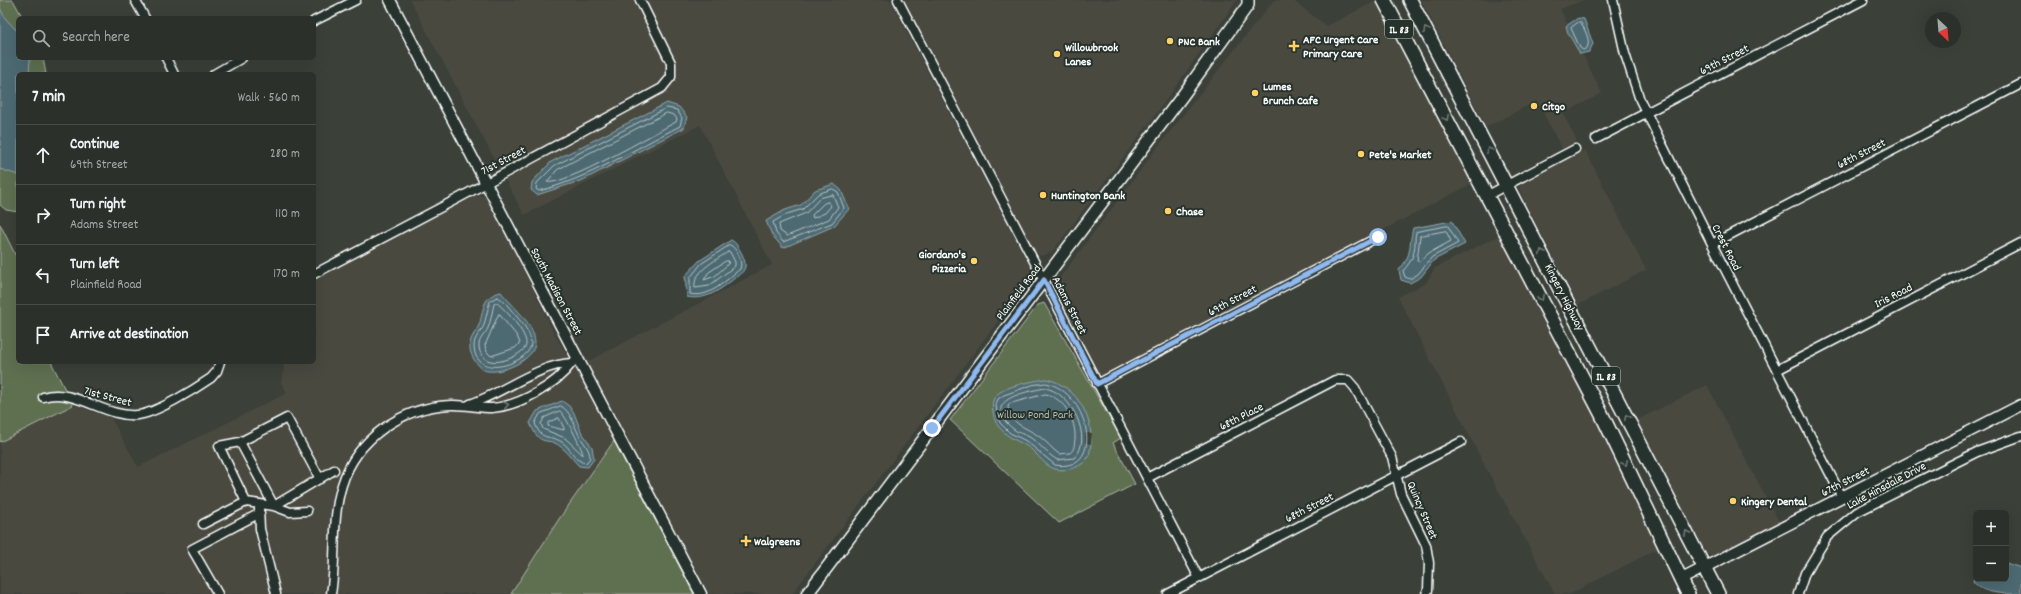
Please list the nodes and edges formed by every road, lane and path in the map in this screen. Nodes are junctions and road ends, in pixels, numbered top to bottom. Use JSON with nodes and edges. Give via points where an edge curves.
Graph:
{"nodes":[{"id":1,"x":135,"y":0,"type":"edge"},
{"id":2,"x":356,"y":0,"type":"edge"},
{"id":3,"x":390,"y":0,"type":"edge"},
{"id":4,"x":640,"y":0,"type":"edge"},
{"id":5,"x":898,"y":0,"type":"edge"},
{"id":6,"x":1384,"y":0,"type":"edge"},
{"id":7,"x":1410,"y":0,"type":"edge"},
{"id":8,"x":1613,"y":0,"type":"edge"},
{"id":9,"x":1863,"y":0,"type":"edge"},
{"id":10,"x":1251,"y":2,"type":"edge"},
{"id":11,"x":144,"y":16,"type":"edge"},
{"id":12,"x":316,"y":20,"type":"edge"},
{"id":13,"x":167,"y":60,"type":"edge"},
{"id":14,"x":238,"y":60,"type":"edge"},
{"id":15,"x":173,"y":72,"type":"edge"},
{"id":16,"x":218,"y":72,"type":"edge"},
{"id":17,"x":2021,"y":84,"type":"edge"},
{"id":18,"x":1646,"y":113,"type":"junction"},
{"id":19,"x":1596,"y":139,"type":"dead end"},
{"id":20,"x":1575,"y":149,"type":"dead end"},
{"id":21,"x":486,"y":182,"type":"junction"},
{"id":22,"x":1507,"y":184,"type":"junction"},
{"id":23,"x":1488,"y":195,"type":"junction"},
{"id":24,"x":1378,"y":237,"type":"dead end"},
{"id":25,"x":2021,"y":242,"type":"edge"},
{"id":26,"x":1712,"y":244,"type":"junction"},
{"id":27,"x":316,"y":273,"type":"edge"},
{"id":28,"x":1044,"y":280,"type":"junction"},
{"id":29,"x":219,"y":364,"type":"edge"},
{"id":30,"x":1777,"y":370,"type":"junction"},
{"id":31,"x":1348,"y":380,"type":"joint"},
{"id":32,"x":1097,"y":384,"type":"junction"},
{"id":33,"x":43,"y":397,"type":"dead end"},
{"id":34,"x":467,"y":405,"type":"junction"},
{"id":35,"x":2021,"y":405,"type":"edge"},
{"id":36,"x":2021,"y":436,"type":"edge"},
{"id":37,"x":240,"y":442,"type":"junction"},
{"id":38,"x":1461,"y":442,"type":"dead end"},
{"id":39,"x":334,"y":470,"type":"dead end"},
{"id":40,"x":1396,"y":475,"type":"junction"},
{"id":41,"x":1147,"y":478,"type":"junction"},
{"id":42,"x":320,"y":479,"type":"junction"},
{"id":43,"x":1842,"y":497,"type":"junction"},
{"id":44,"x":246,"y":502,"type":"junction"},
{"id":45,"x":259,"y":504,"type":"junction"},
{"id":46,"x":274,"y":506,"type":"junction"},
{"id":47,"x":307,"y":511,"type":"dead end"},
{"id":48,"x":260,"y":513,"type":"junction"},
{"id":49,"x":203,"y":524,"type":"dead end"},
{"id":50,"x":1704,"y":568,"type":"junction"},
{"id":51,"x":1199,"y":578,"type":"junction"},
{"id":52,"x":1680,"y":580,"type":"junction"},
{"id":53,"x":1427,"y":592,"type":"edge"},
{"id":54,"x":218,"y":594,"type":"edge"},
{"id":55,"x":276,"y":594,"type":"edge"},
{"id":56,"x":331,"y":594,"type":"edge"},
{"id":57,"x":701,"y":594,"type":"edge"},
{"id":58,"x":807,"y":594,"type":"edge"},
{"id":59,"x":1168,"y":594,"type":"edge"},
{"id":60,"x":1688,"y":594,"type":"edge"},
{"id":61,"x":1718,"y":594,"type":"edge"},
{"id":62,"x":1798,"y":594,"type":"edge"}],
"edges":[{"from":1,"to":11,"type":"street"},
{"from":2,"to":12,"type":"street"},
{"from":3,"to":21,"type":"street","name":"South Madison Street"},
{"from":4,"to":21,"type":"street","name":"71st Street","via":[[671,64],[671,77],[662,88]]},
{"from":5,"to":28,"type":"street","name":"Adams Street"},
{"from":6,"to":23,"type":"highway","name":"Kingery Highway","number":"IL 83","one_way":true},
{"from":22,"to":7,"type":"highway","name":"Kingery Highway","number":"IL 83","one_way":true},
{"from":8,"to":18,"type":"street","name":"Crest Road","via":[[1632,78]]},
{"from":9,"to":18,"type":"street","name":"69th Street"},
{"from":10,"to":28,"type":"main road","name":"Plainfield Road"},
{"from":13,"to":15,"type":"street"},
{"from":14,"to":16,"type":"street"},
{"from":17,"to":26,"type":"street","name":"68th Street"},
{"from":18,"to":19,"type":"street","name":"69th Street"},
{"from":18,"to":26,"type":"street","name":"Crest Road"},
{"from":20,"to":22,"type":"street"},
{"from":21,"to":27,"type":"street","name":"71st Street"},
{"from":21,"to":57,"type":"street","name":"South Madison Street"},
{"from":22,"to":23,"type":"street"},
{"from":50,"to":22,"type":"highway","name":"Kingery Highway","number":"IL 83","one_way":true},
{"from":23,"to":52,"type":"highway","name":"Kingery Highway","number":"IL 83","one_way":true,"via":[[1601,413]]},
{"from":24,"to":32,"type":"street","name":"69th Street"},
{"from":25,"to":30,"type":"street","name":"Iris Road"},
{"from":26,"to":30,"type":"street","name":"Crest Road"},
{"from":28,"to":32,"type":"street","name":"Adams Street"},
{"from":28,"to":58,"type":"main road","name":"Plainfield Road"},
{"from":29,"to":33,"type":"street","name":"71st Street","via":[[211,378],[147,414],[128,414],[56,394]]},
{"from":30,"to":43,"type":"street","name":"Crest Road"},
{"from":31,"to":40,"type":"street","name":"Quincy Street","via":[[1355,388],[1392,457]]},
{"from":31,"to":41,"type":"street","name":"68th Place","via":[[1335,380]]},
{"from":32,"to":41,"type":"street","name":"Adams Street"},
{"from":34,"to":34,"type":"street","one_way":true,"via":[[492,408],[514,404],[563,375],[572,363],[558,364],[489,398]]},
{"from":34,"to":56,"type":"street","via":[[442,405],[408,414],[380,430],[359,453],[342,484],[337,503]]},
{"from":35,"to":43,"type":"street","name":"67th Street"},
{"from":36,"to":62,"type":"street","name":"Lake Hinsdale Drive","via":[[1970,455],[1857,512],[1826,537],[1805,573]]},
{"from":37,"to":42,"type":"street","via":[[287,418]]},
{"from":37,"to":44,"type":"street","via":[[219,446]]},
{"from":37,"to":46,"type":"street"},
{"from":38,"to":40,"type":"street","name":"68th Street"},
{"from":39,"to":42,"type":"street"},
{"from":40,"to":51,"type":"street","name":"68th Street"},
{"from":40,"to":53,"type":"street","name":"Quincy Street","via":[[1401,494],[1426,545],[1429,563]]},
{"from":41,"to":51,"type":"street","name":"Adams Street"},
{"from":42,"to":46,"type":"street"},
{"from":43,"to":50,"type":"street","name":"67th Street"},
{"from":44,"to":45,"type":"street"},
{"from":44,"to":49,"type":"street"},
{"from":45,"to":46,"type":"street"},
{"from":45,"to":48,"type":"street"},
{"from":46,"to":47,"type":"street","via":[[290,512]]},
{"from":48,"to":54,"type":"street","via":[[192,549]]},
{"from":48,"to":55,"type":"street","via":[[260,529]]},
{"from":50,"to":52,"type":"street","name":"67th Street"},
{"from":50,"to":61,"type":"highway","name":"Kingery Highway","number":"IL 83"},
{"from":51,"to":59,"type":"street","name":"68th Street"},
{"from":52,"to":60,"type":"highway","name":"Kingery Highway","number":"IL 83"}]}
